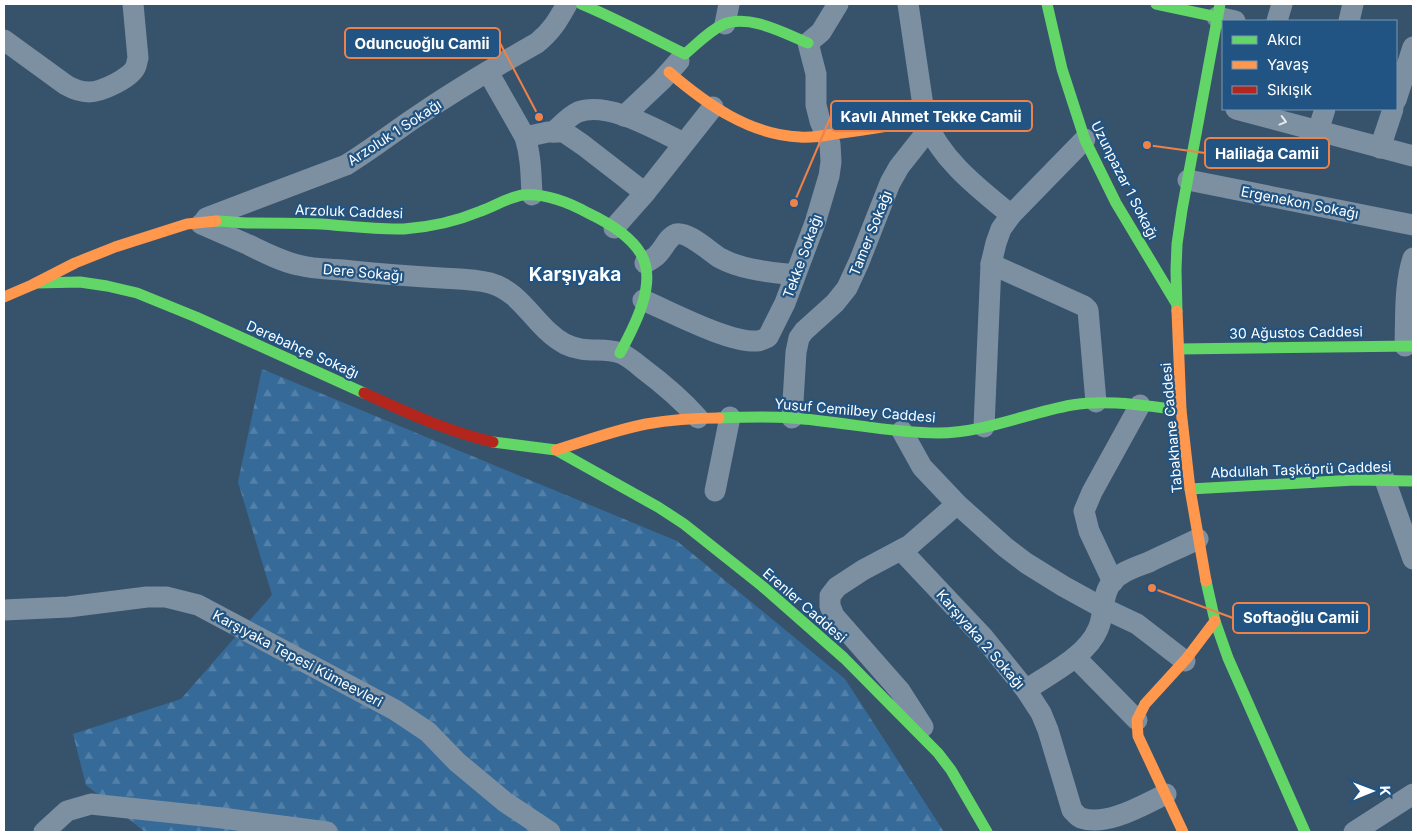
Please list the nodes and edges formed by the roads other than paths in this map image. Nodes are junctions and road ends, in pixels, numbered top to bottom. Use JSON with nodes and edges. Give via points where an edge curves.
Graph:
{"nodes":[{"id":1,"x":133,"y":4,"type":"edge"},
{"id":2,"x":567,"y":4,"type":"edge"},
{"id":3,"x":838,"y":4,"type":"edge"},
{"id":4,"x":908,"y":4,"type":"edge"},
{"id":5,"x":1047,"y":4,"type":"edge"},
{"id":6,"x":1156,"y":4,"type":"edge"},
{"id":7,"x":1282,"y":4,"type":"edge"},
{"id":8,"x":1353,"y":4,"type":"edge"},
{"id":9,"x":586,"y":5,"type":"edge"},
{"id":10,"x":727,"y":14,"type":"edge"},
{"id":11,"x":1224,"y":14,"type":"edge"},
{"id":12,"x":1277,"y":20,"type":"edge"},
{"id":13,"x":1348,"y":20,"type":"edge"},
{"id":14,"x":1222,"y":22,"type":"edge"},
{"id":15,"x":4,"y":40,"type":"edge"},
{"id":16,"x":808,"y":43,"type":"junction"},
{"id":17,"x":1413,"y":47,"type":"edge"},
{"id":18,"x":686,"y":54,"type":"junction"},
{"id":19,"x":1405,"y":68,"type":"edge"},
{"id":20,"x":488,"y":72,"type":"junction"},
{"id":21,"x":670,"y":72,"type":"junction"},
{"id":22,"x":1397,"y":96,"type":"edge"},
{"id":23,"x":1203,"y":100,"type":"junction"},
{"id":24,"x":1222,"y":105,"type":"edge"},
{"id":25,"x":713,"y":107,"type":"junction"},
{"id":26,"x":1247,"y":110,"type":"edge"},
{"id":27,"x":1325,"y":110,"type":"edge"},
{"id":28,"x":1393,"y":110,"type":"edge"},
{"id":29,"x":624,"y":116,"type":"junction"},
{"id":30,"x":927,"y":124,"type":"junction"},
{"id":31,"x":1318,"y":131,"type":"junction"},
{"id":32,"x":554,"y":132,"type":"junction"},
{"id":33,"x":827,"y":135,"type":"junction"},
{"id":34,"x":525,"y":137,"type":"junction"},
{"id":35,"x":1085,"y":139,"type":"junction"},
{"id":36,"x":684,"y":143,"type":"junction"},
{"id":37,"x":1380,"y":148,"type":"junction"},
{"id":38,"x":1413,"y":156,"type":"edge"},
{"id":39,"x":1188,"y":180,"type":"junction"},
{"id":40,"x":645,"y":193,"type":"junction"},
{"id":41,"x":532,"y":195,"type":"junction"},
{"id":42,"x":1011,"y":215,"type":"junction"},
{"id":43,"x":196,"y":222,"type":"junction"},
{"id":44,"x":1413,"y":225,"type":"edge"},
{"id":45,"x":614,"y":228,"type":"junction"},
{"id":46,"x":1413,"y":258,"type":"edge"},
{"id":47,"x":645,"y":263,"type":"junction"},
{"id":48,"x":991,"y":264,"type":"junction"},
{"id":49,"x":796,"y":275,"type":"junction"},
{"id":50,"x":36,"y":283,"type":"junction"},
{"id":51,"x":4,"y":297,"type":"edge"},
{"id":52,"x":643,"y":300,"type":"junction"},
{"id":53,"x":1177,"y":306,"type":"junction"},
{"id":54,"x":804,"y":331,"type":"junction"},
{"id":55,"x":768,"y":337,"type":"junction"},
{"id":56,"x":1409,"y":346,"type":"edge"},
{"id":57,"x":1179,"y":349,"type":"junction"},
{"id":58,"x":620,"y":353,"type":"junction"},
{"id":59,"x":1096,"y":402,"type":"junction"},
{"id":60,"x":1140,"y":405,"type":"junction"},
{"id":61,"x":1182,"y":410,"type":"junction"},
{"id":62,"x":730,"y":417,"type":"junction"},
{"id":63,"x":698,"y":418,"type":"junction"},
{"id":64,"x":792,"y":418,"type":"junction"},
{"id":65,"x":984,"y":427,"type":"junction"},
{"id":66,"x":902,"y":431,"type":"junction"},
{"id":67,"x":556,"y":450,"type":"junction"},
{"id":68,"x":1385,"y":480,"type":"junction"},
{"id":69,"x":1413,"y":481,"type":"edge"},
{"id":70,"x":1190,"y":489,"type":"junction"},
{"id":71,"x":715,"y":491,"type":"dead end"},
{"id":72,"x":957,"y":504,"type":"junction"},
{"id":73,"x":1198,"y":540,"type":"junction"},
{"id":74,"x":901,"y":550,"type":"junction"},
{"id":75,"x":1413,"y":559,"type":"edge"},
{"id":76,"x":1113,"y":582,"type":"junction"},
{"id":77,"x":1103,"y":608,"type":"junction"},
{"id":78,"x":4,"y":610,"type":"edge"},
{"id":79,"x":1215,"y":621,"type":"junction"},
{"id":80,"x":1075,"y":657,"type":"junction"},
{"id":81,"x":1185,"y":661,"type":"junction"},
{"id":82,"x":1026,"y":690,"type":"junction"},
{"id":83,"x":1137,"y":720,"type":"junction"},
{"id":84,"x":938,"y":753,"type":"junction"},
{"id":85,"x":1166,"y":794,"type":"junction"},
{"id":86,"x":1413,"y":794,"type":"edge"},
{"id":87,"x":44,"y":832,"type":"edge"},
{"id":88,"x":327,"y":832,"type":"edge"},
{"id":89,"x":550,"y":832,"type":"edge"},
{"id":90,"x":987,"y":832,"type":"edge"},
{"id":91,"x":1183,"y":832,"type":"edge"},
{"id":92,"x":1305,"y":832,"type":"edge"},
{"id":93,"x":1354,"y":832,"type":"edge"}],
"edges":[{"from":1,"to":15,"type":"street","via":[[136,67],[102,90],[90,92],[66,85]]},
{"from":2,"to":20,"type":"street","name":"Arzoluk 1 Sokağı","via":[[547,35]]},
{"from":3,"to":16,"type":"street","via":[[821,32]]},
{"from":4,"to":30,"type":"street"},
{"from":5,"to":35,"type":"street","name":"Uzunpazar 1 Sokağı","via":[[1063,74]]},
{"from":6,"to":11,"type":"street"},
{"from":7,"to":12,"type":"street"},
{"from":8,"to":13,"type":"street"},
{"from":9,"to":18,"type":"street"},
{"from":10,"to":16,"type":"street"},
{"from":10,"to":18,"type":"street"},
{"from":14,"to":23,"type":"street","name":"Tabakhane Caddesi"},
{"from":16,"to":33,"type":"street","name":"Tekke Sokağı","via":[[816,74],[816,105]]},
{"from":17,"to":19,"type":"street"},
{"from":18,"to":21,"type":"street"},
{"from":19,"to":22,"type":"street"},
{"from":20,"to":34,"type":"street"},
{"from":20,"to":43,"type":"street","name":"Arzoluk 1 Sokağı","via":[[346,165]]},
{"from":21,"to":25,"type":"street"},
{"from":21,"to":29,"type":"street"},
{"from":23,"to":24,"type":"street"},
{"from":23,"to":39,"type":"street","name":"Tabakhane Caddesi"},
{"from":25,"to":33,"type":"street","via":[[767,132],[796,137]]},
{"from":25,"to":36,"type":"street"},
{"from":26,"to":31,"type":"street","one_way":true},
{"from":27,"to":31,"type":"street"},
{"from":28,"to":37,"type":"street"},
{"from":29,"to":32,"type":"street","via":[[600,110],[578,112]]},
{"from":29,"to":36,"type":"street"},
{"from":30,"to":33,"type":"street"},
{"from":30,"to":42,"type":"street","via":[[942,150],[968,179]]},
{"from":30,"to":54,"type":"street","name":"Tamer Sokağı","via":[[890,183],[847,288]]},
{"from":31,"to":37,"type":"street"},
{"from":32,"to":34,"type":"street"},
{"from":32,"to":40,"type":"street","via":[[564,132]]},
{"from":33,"to":49,"type":"street","name":"Tekke Sokağı","via":[[832,152],[829,176]]},
{"from":34,"to":41,"type":"street","via":[[531,164]]},
{"from":35,"to":42,"type":"street"},
{"from":35,"to":53,"type":"street","name":"Uzunpazar 1 Sokağı"},
{"from":36,"to":40,"type":"street"},
{"from":37,"to":38,"type":"street"},
{"from":39,"to":44,"type":"street","name":"Ergenekon Sokağı"},
{"from":39,"to":53,"type":"street","name":"Tabakhane Caddesi","via":[[1177,244]]},
{"from":40,"to":45,"type":"street"},
{"from":41,"to":43,"type":"street","name":"Arzoluk Caddesi","via":[[510,198],[461,218],[415,228]]},
{"from":41,"to":45,"type":"street","name":"Arzoluk Caddesi","via":[[563,201]]},
{"from":42,"to":48,"type":"street","via":[[1001,229]]},
{"from":43,"to":50,"type":"street","via":[[112,248]]},
{"from":43,"to":58,"type":"street","name":"Dere Sokağı","via":[[278,259],[299,265],[490,283],[520,301],[542,327],[564,343],[586,350]]},
{"from":45,"to":47,"type":"street","name":"Arzoluk Caddesi","via":[[629,239]]},
{"from":46,"to":56,"type":"street","via":[[1407,284]]},
{"from":47,"to":49,"type":"street","via":[[677,234],[685,235],[732,263]]},
{"from":47,"to":52,"type":"street","via":[[647,273]]},
{"from":48,"to":59,"type":"street","via":[[1088,310]]},
{"from":48,"to":65,"type":"street"},
{"from":49,"to":55,"type":"street","name":"Tekke Sokağı"},
{"from":50,"to":51,"type":"street"},
{"from":50,"to":67,"type":"street","name":"Derebahçe Sokağı","via":[[80,282],[137,293],[448,429],[504,444]]},
{"from":52,"to":55,"type":"street","via":[[720,334],[756,342]]},
{"from":52,"to":58,"type":"street","via":[[639,316]]},
{"from":53,"to":57,"type":"street","name":"Tabakhane Caddesi"},
{"from":54,"to":55,"type":"street"},
{"from":54,"to":64,"type":"street","name":"Tamer Sokağı","via":[[796,352]]},
{"from":56,"to":57,"type":"street","name":"30 Ağustos Caddesi"},
{"from":57,"to":61,"type":"street","name":"Tabakhane Caddesi"},
{"from":58,"to":63,"type":"street","name":"Dere Sokağı","via":[[670,390]]},
{"from":59,"to":60,"type":"street","name":"Yusuf Cemilbey Caddesi"},
{"from":59,"to":65,"type":"street","name":"Yusuf Cemilbey Caddesi"},
{"from":60,"to":61,"type":"street","name":"Yusuf Cemilbey Caddesi"},
{"from":60,"to":76,"type":"street","via":[[1084,511],[1088,531]]},
{"from":61,"to":70,"type":"street","name":"Tabakhane Caddesi"},
{"from":62,"to":63,"type":"street","name":"Yusuf Cemilbey Caddesi"},
{"from":62,"to":64,"type":"street","name":"Yusuf Cemilbey Caddesi"},
{"from":62,"to":71,"type":"street"},
{"from":63,"to":67,"type":"street","name":"Yusuf Cemilbey Caddesi","via":[[647,424]]},
{"from":64,"to":66,"type":"street","name":"Yusuf Cemilbey Caddesi"},
{"from":65,"to":66,"type":"street","name":"Yusuf Cemilbey Caddesi","via":[[939,433]]},
{"from":66,"to":72,"type":"street","via":[[922,467]]},
{"from":67,"to":84,"type":"street","name":"Erenler Caddesi","via":[[658,507],[717,550],[844,658]]},
{"from":68,"to":69,"type":"street","name":"Abdullah Taşköprü Caddesi"},
{"from":68,"to":70,"type":"street","name":"Abdullah Taşköprü Caddesi"},
{"from":68,"to":75,"type":"street"},
{"from":70,"to":73,"type":"street","name":"Tabakhane Caddesi"},
{"from":72,"to":74,"type":"street"},
{"from":72,"to":77,"type":"street","via":[[1026,563]]},
{"from":73,"to":76,"type":"street","via":[[1124,573]]},
{"from":73,"to":79,"type":"street","name":"Tabakhane Caddesi"},
{"from":74,"to":82,"type":"street","name":"Karşıyaka 2 Sokağı","via":[[984,638]]},
{"from":74,"to":84,"type":"street","via":[[837,587],[830,596],[830,606],[834,616],[900,691]]},
{"from":76,"to":77,"type":"street"},
{"from":77,"to":80,"type":"street","via":[[1094,639]]},
{"from":77,"to":81,"type":"street","via":[[1136,624]]},
{"from":78,"to":89,"type":"street","name":"Karşıyaka Tepesi Kümeevleri","via":[[68,607],[147,597],[166,597],[198,605],[395,710],[428,732],[457,762],[505,802]]},
{"from":79,"to":81,"type":"street"},
{"from":79,"to":92,"type":"street","name":"Tabakhane Caddesi","via":[[1228,658]]},
{"from":80,"to":82,"type":"street"},
{"from":80,"to":83,"type":"street"},
{"from":81,"to":83,"type":"street","via":[[1152,695]]},
{"from":82,"to":85,"type":"street","name":"Karşıyaka 2 Sokağı","via":[[1042,713],[1072,810],[1080,818],[1107,819]]},
{"from":83,"to":85,"type":"street","via":[[1138,736]]},
{"from":84,"to":90,"type":"street","name":"Erenler Caddesi"},
{"from":85,"to":91,"type":"street"},
{"from":86,"to":93,"type":"street"},
{"from":87,"to":88,"type":"street","via":[[67,811],[90,804]]}]}
